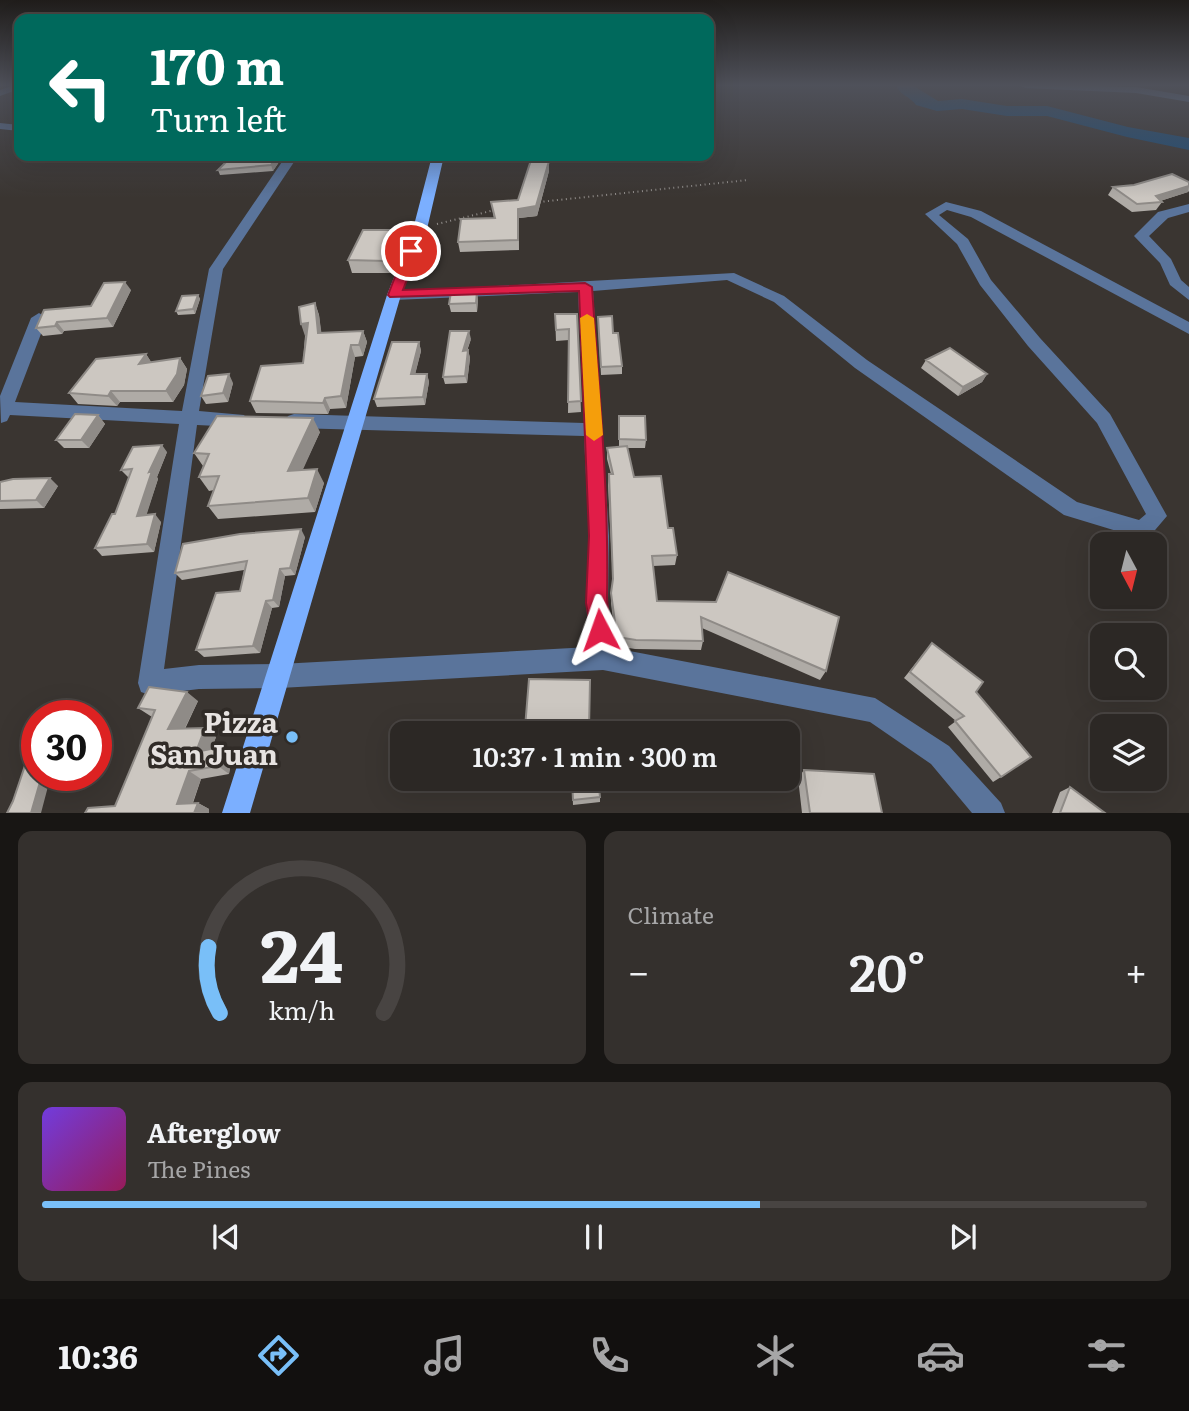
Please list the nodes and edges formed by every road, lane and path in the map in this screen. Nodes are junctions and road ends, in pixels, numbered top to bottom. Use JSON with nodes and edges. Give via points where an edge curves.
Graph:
{"nodes":[{"id":1,"x":289,"y":161,"type":"edge"},
{"id":2,"x":437,"y":161,"type":"edge"},
{"id":3,"x":748,"y":180,"type":"dead end"},
{"id":4,"x":531,"y":204,"type":"edge"},
{"id":5,"x":1189,"y":208,"type":"edge"},
{"id":6,"x":498,"y":209,"type":"edge"},
{"id":7,"x":420,"y":229,"type":"junction"},
{"id":8,"x":585,"y":287,"type":"junction"},
{"id":9,"x":394,"y":295,"type":"junction"},
{"id":10,"x":1189,"y":295,"type":"edge"},
{"id":11,"x":39,"y":318,"type":"edge"},
{"id":12,"x":1189,"y":329,"type":"edge"},
{"id":13,"x":2,"y":412,"type":"edge"},
{"id":14,"x":189,"y":420,"type":"junction"},
{"id":15,"x":254,"y":420,"type":"edge"},
{"id":16,"x":280,"y":421,"type":"edge"},
{"id":17,"x":357,"y":421,"type":"junction"},
{"id":18,"x":594,"y":431,"type":"junction"},
{"id":19,"x":603,"y":658,"type":"junction"},
{"id":20,"x":280,"y":676,"type":"junction"},
{"id":21,"x":236,"y":813,"type":"edge"},
{"id":22,"x":991,"y":813,"type":"edge"}],
"edges":[{"from":1,"to":14,"type":"street","via":[[216,269]]},
{"from":2,"to":7,"type":"main road"},
{"from":3,"to":4,"type":"path"},
{"from":5,"to":10,"type":"street","via":[[1163,215],[1141,236]]},
{"from":6,"to":7,"type":"path"},
{"from":7,"to":9,"type":"main road"},
{"from":8,"to":9,"type":"street"},
{"from":8,"to":12,"type":"street","via":[[729,276],[779,299],[861,364],[1071,509],[1143,530],[1157,516],[1104,419],[985,282],[963,242],[932,214],[946,206],[976,214]]},
{"from":8,"to":18,"type":"street"},
{"from":9,"to":17,"type":"main road"},
{"from":11,"to":13,"type":"street"},
{"from":13,"to":14,"type":"street"},
{"from":14,"to":15,"type":"street"},
{"from":14,"to":20,"type":"street","via":[[150,683]]},
{"from":16,"to":17,"type":"street"},
{"from":17,"to":18,"type":"street"},
{"from":17,"to":20,"type":"main road"},
{"from":18,"to":19,"type":"street","via":[[597,603]]},
{"from":19,"to":20,"type":"street"},
{"from":19,"to":22,"type":"street","via":[[875,710],[940,755]]},
{"from":20,"to":21,"type":"main road"}]}
